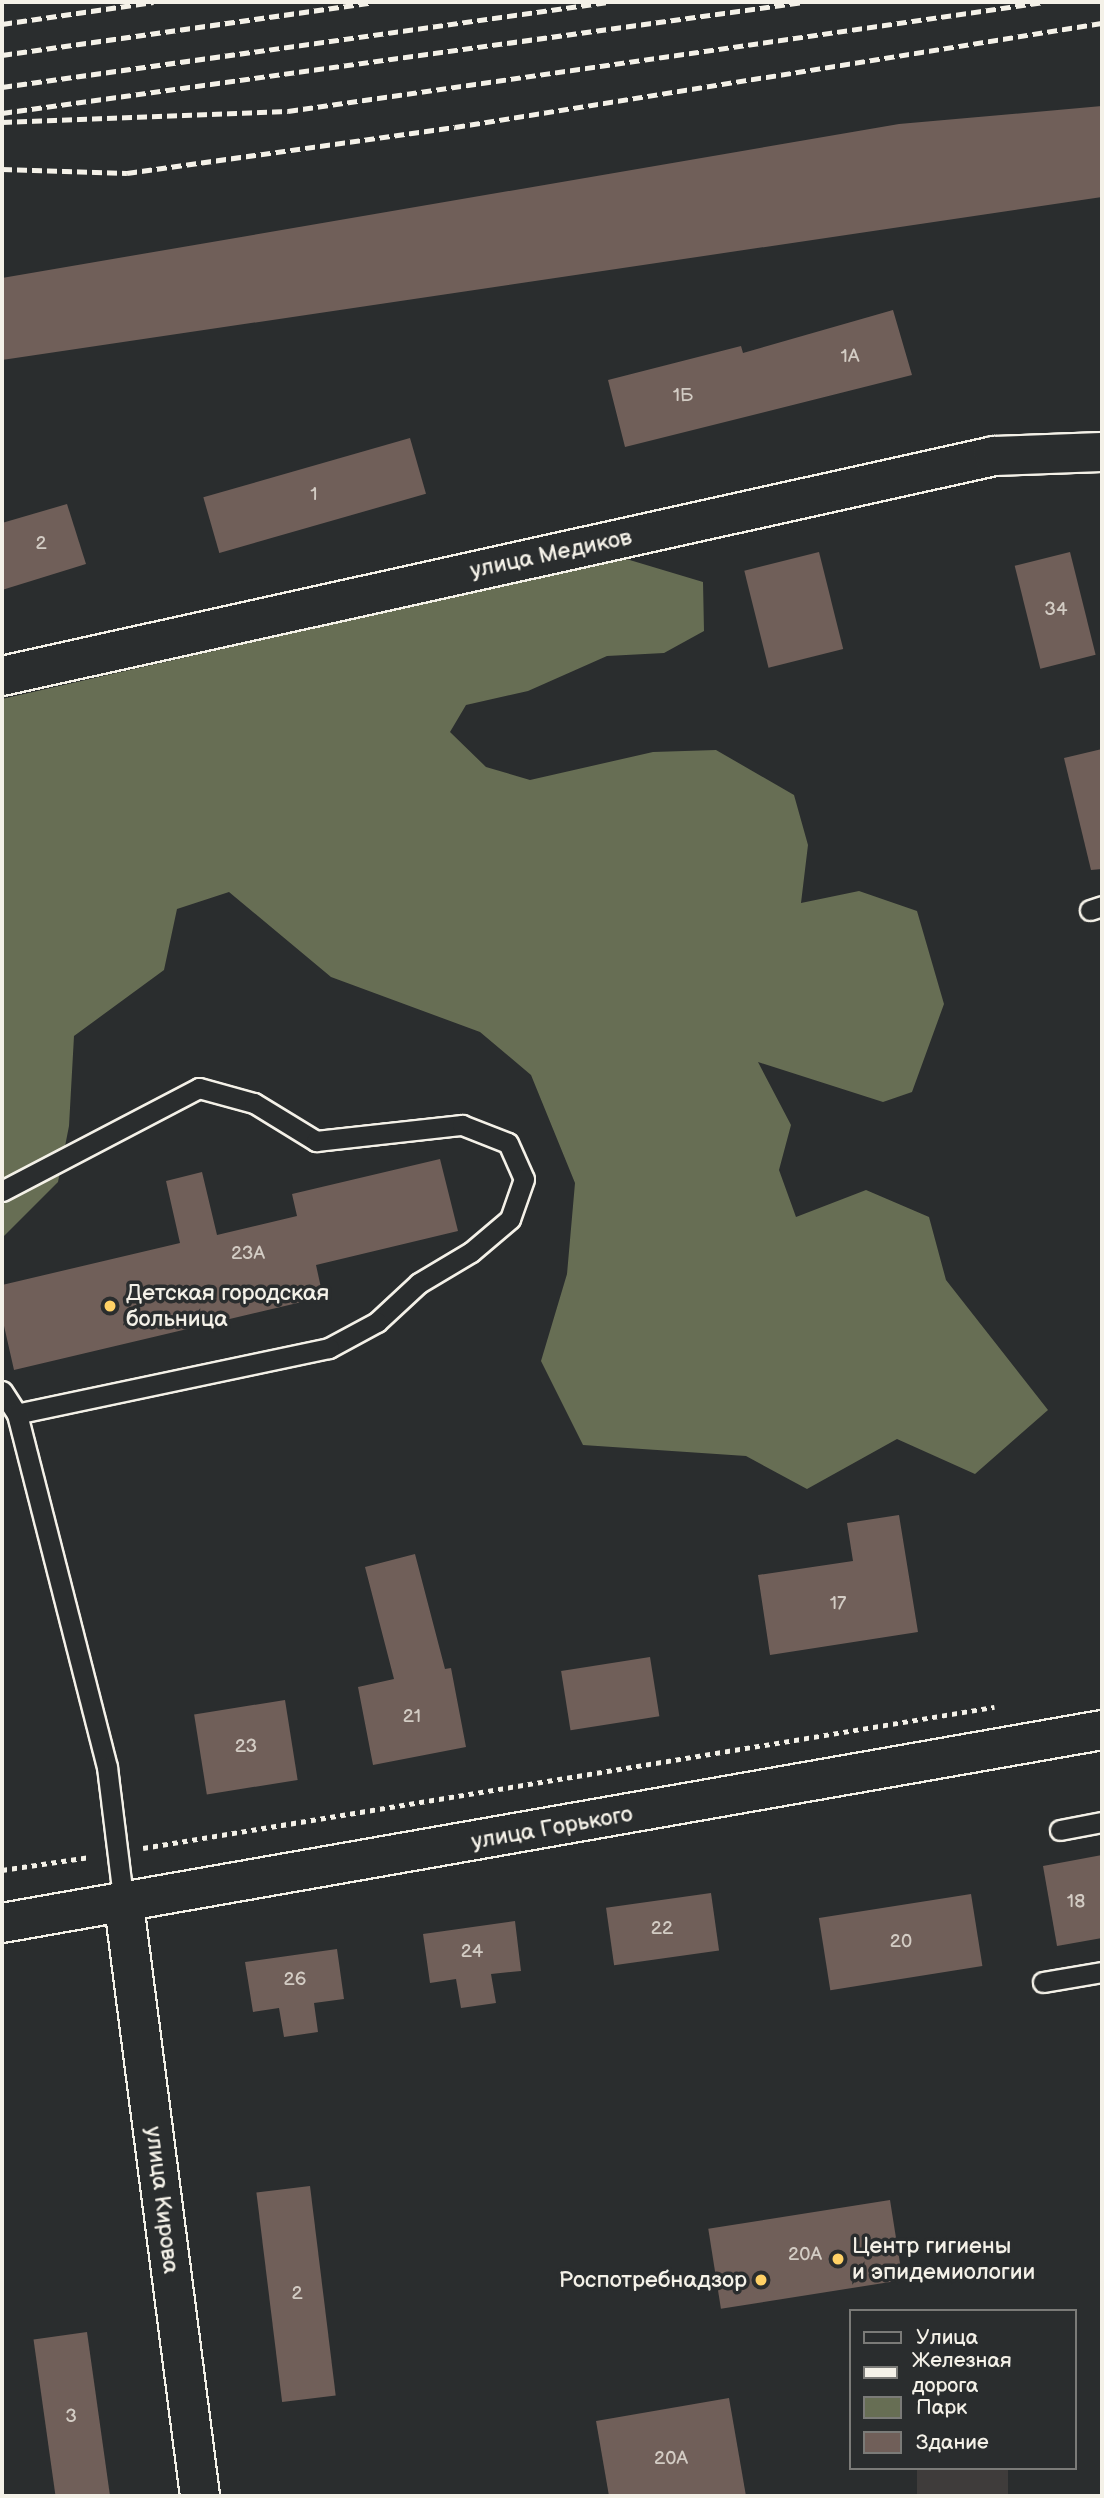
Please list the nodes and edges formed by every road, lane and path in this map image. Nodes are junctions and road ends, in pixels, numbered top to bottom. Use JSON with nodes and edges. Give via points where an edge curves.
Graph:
{"nodes":[{"id":1,"x":1102,"y":452,"type":"edge"},
{"id":2,"x":2,"y":676,"type":"edge"},
{"id":3,"x":2,"y":1191,"type":"edge"},
{"id":4,"x":2,"y":1391,"type":"edge"},
{"id":5,"x":17,"y":1414,"type":"junction"},
{"id":6,"x":1008,"y":1705,"type":"dead end"},
{"id":7,"x":1102,"y":1730,"type":"edge"},
{"id":8,"x":1102,"y":1822,"type":"edge"},
{"id":9,"x":1060,"y":1830,"type":"dead end"},
{"id":10,"x":118,"y":1853,"type":"junction"},
{"id":11,"x":2,"y":1870,"type":"edge"},
{"id":12,"x":124,"y":1905,"type":"junction"},
{"id":13,"x":2,"y":1923,"type":"edge"},
{"id":14,"x":1102,"y":1972,"type":"edge"},
{"id":15,"x":1043,"y":1982,"type":"dead end"},
{"id":16,"x":200,"y":2496,"type":"edge"}],
"edges":[{"from":1,"to":2,"type":"street","name":"улица Медиков","via":[[994,456]]},
{"from":3,"to":5,"type":"lane","via":[[199,1088],[254,1103],[316,1141],[462,1125],[508,1143],[524,1179],[510,1219],[471,1252],[419,1283],[377,1322],[329,1348]]},
{"from":4,"to":5,"type":"lane"},
{"from":5,"to":10,"type":"lane","via":[[107,1767]]},
{"from":6,"to":10,"type":"path"},
{"from":7,"to":12,"type":"street","name":"улица Горького"},
{"from":8,"to":9,"type":"lane"},
{"from":10,"to":11,"type":"path"},
{"from":10,"to":12,"type":"lane"},
{"from":12,"to":13,"type":"street","name":"улица Горького"},
{"from":12,"to":16,"type":"street","name":"улица Кирова"},
{"from":14,"to":15,"type":"lane"}]}
